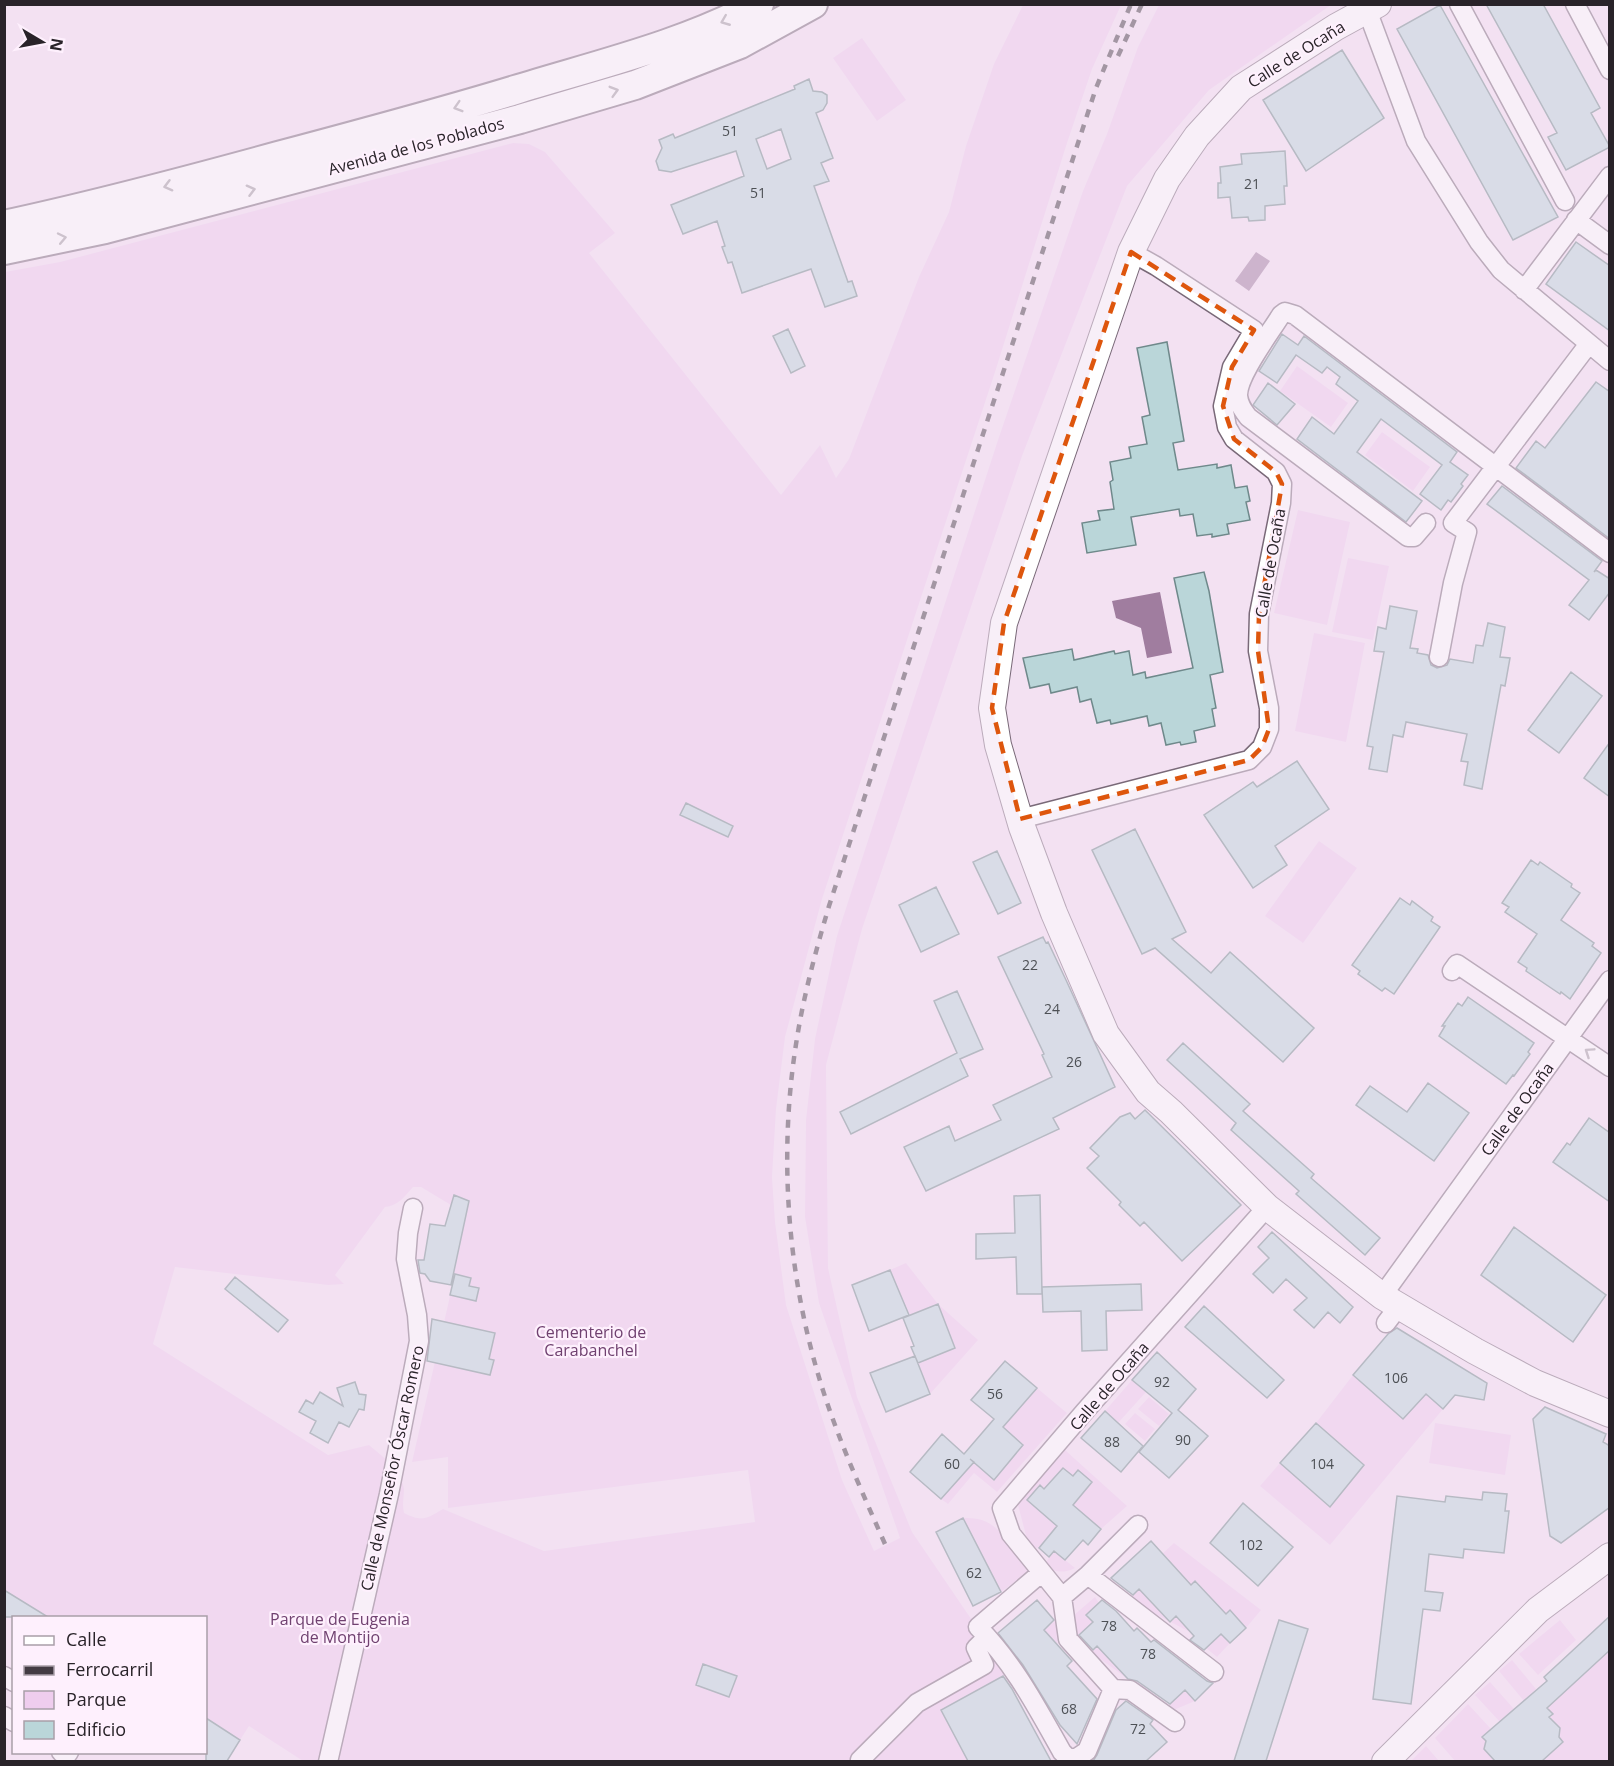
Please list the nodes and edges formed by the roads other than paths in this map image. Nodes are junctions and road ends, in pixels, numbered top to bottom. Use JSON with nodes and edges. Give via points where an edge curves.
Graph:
{"nodes":[{"id":1,"x":759,"y":4,"type":"edge"},
{"id":2,"x":813,"y":4,"type":"edge"},
{"id":3,"x":1459,"y":4,"type":"edge"},
{"id":4,"x":1575,"y":4,"type":"edge"},
{"id":5,"x":1373,"y":6,"type":"edge"},
{"id":6,"x":1610,"y":70,"type":"edge"},
{"id":7,"x":1610,"y":176,"type":"edge"},
{"id":8,"x":1565,"y":201,"type":"dead end"},
{"id":9,"x":1576,"y":220,"type":"junction"},
{"id":10,"x":4,"y":225,"type":"edge"},
{"id":11,"x":1610,"y":245,"type":"edge"},
{"id":12,"x":4,"y":250,"type":"edge"},
{"id":13,"x":1131,"y":252,"type":"junction"},
{"id":14,"x":1524,"y":290,"type":"junction"},
{"id":15,"x":1588,"y":345,"type":"junction"},
{"id":16,"x":1610,"y":361,"type":"edge"},
{"id":17,"x":1240,"y":368,"type":"junction"},
{"id":18,"x":1496,"y":467,"type":"junction"},
{"id":19,"x":1426,"y":523,"type":"dead end"},
{"id":20,"x":1610,"y":553,"type":"edge"},
{"id":21,"x":1439,"y":657,"type":"dead end"},
{"id":22,"x":1020,"y":819,"type":"junction"},
{"id":23,"x":1452,"y":971,"type":"dead end"},
{"id":24,"x":1610,"y":980,"type":"edge"},
{"id":25,"x":1568,"y":1038,"type":"junction"},
{"id":26,"x":1610,"y":1066,"type":"edge"},
{"id":27,"x":1267,"y":1207,"type":"junction"},
{"id":28,"x":413,"y":1208,"type":"dead end"},
{"id":29,"x":1389,"y":1308,"type":"junction"},
{"id":30,"x":1610,"y":1414,"type":"edge"},
{"id":31,"x":1138,"y":1525,"type":"dead end"},
{"id":32,"x":1610,"y":1556,"type":"edge"},
{"id":33,"x":1041,"y":1573,"type":"junction"},
{"id":34,"x":1088,"y":1575,"type":"junction"},
{"id":35,"x":1062,"y":1597,"type":"junction"},
{"id":36,"x":986,"y":1628,"type":"junction"},
{"id":37,"x":1214,"y":1672,"type":"dead end"},
{"id":38,"x":1113,"y":1689,"type":"junction"},
{"id":39,"x":1175,"y":1722,"type":"dead end"},
{"id":40,"x":1068,"y":1760,"type":"edge"},
{"id":41,"x":328,"y":1761,"type":"edge"},
{"id":42,"x":864,"y":1761,"type":"edge"},
{"id":43,"x":1385,"y":1761,"type":"edge"}],
"edges":[{"from":1,"to":10,"type":"main road","name":"Avenida de los Poblados","one_way":true,"via":[[731,20],[668,42],[453,109],[100,204]]},
{"from":12,"to":2,"type":"main road","name":"Avenida de los Poblados","one_way":true,"via":[[105,229],[635,85],[740,44]]},
{"from":3,"to":8,"type":"street"},
{"from":4,"to":6,"type":"street"},
{"from":5,"to":13,"type":"street","name":"Calle de Ocaña","via":[[1241,88],[1197,136],[1167,179]]},
{"from":5,"to":14,"type":"street","via":[[1416,141],[1479,242],[1501,270]]},
{"from":7,"to":9,"type":"street"},
{"from":9,"to":11,"type":"street"},
{"from":9,"to":14,"type":"street"},
{"from":13,"to":17,"type":"street","name":"Calle de Ocaña","via":[[1254,330]]},
{"from":13,"to":22,"type":"street","name":"Calle de Ocaña","via":[[1004,623],[992,708],[998,745]]},
{"from":14,"to":15,"type":"street"},
{"from":15,"to":16,"type":"street"},
{"from":15,"to":18,"type":"street"},
{"from":17,"to":18,"type":"street","via":[[1281,315],[1290,312]]},
{"from":17,"to":19,"type":"street","via":[[1238,395],[1248,417],[1408,537],[1414,537]]},
{"from":17,"to":22,"type":"street","name":"Calle de Ocaña","via":[[1223,406],[1227,427],[1234,439],[1276,472],[1282,484],[1259,614],[1258,651],[1269,708],[1269,729],[1262,747],[1248,760],[1227,767]]},
{"from":18,"to":20,"type":"street"},
{"from":18,"to":21,"type":"street","via":[[1454,523],[1467,532]]},
{"from":22,"to":27,"type":"street","name":"Calle de Ocaña","via":[[1054,913],[1106,1034],[1148,1092]]},
{"from":23,"to":25,"type":"street","via":[[1457,963]]},
{"from":24,"to":25,"type":"street","name":"Calle de Ocaña"},
{"from":26,"to":25,"type":"street","one_way":true},
{"from":25,"to":29,"type":"street","name":"Calle de Ocaña"},
{"from":27,"to":29,"type":"street","name":"Calle de Ocaña"},
{"from":27,"to":33,"type":"street","name":"Calle de Ocaña","via":[[1002,1508],[1011,1534]]},
{"from":28,"to":41,"type":"street","name":"Calle de Monseñor Óscar Romero","via":[[406,1259],[419,1341],[389,1494]]},
{"from":29,"to":30,"type":"street","name":"Calle de Ocaña","via":[[1535,1383]]},
{"from":31,"to":34,"type":"street"},
{"from":32,"to":43,"type":"street","via":[[1538,1610]]},
{"from":33,"to":35,"type":"street","name":"Calle de Ocaña"},
{"from":33,"to":36,"type":"street"},
{"from":34,"to":35,"type":"street"},
{"from":34,"to":37,"type":"street"},
{"from":35,"to":38,"type":"street","via":[[1068,1639]]},
{"from":36,"to":40,"type":"street"},
{"from":36,"to":42,"type":"street","via":[[976,1648],[984,1665],[917,1703],[860,1760]]},
{"from":38,"to":39,"type":"street","via":[[1130,1690]]},
{"from":38,"to":40,"type":"street","via":[[1087,1751]]}]}
